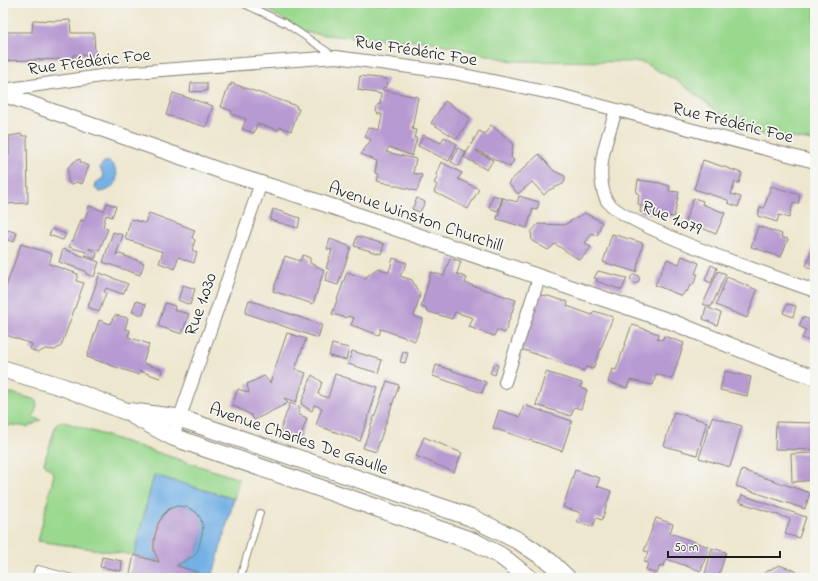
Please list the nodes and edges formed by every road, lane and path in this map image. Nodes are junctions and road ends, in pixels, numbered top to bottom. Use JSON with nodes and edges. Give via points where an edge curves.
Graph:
{"nodes":[{"id":1,"x":242,"y":3,"type":"edge"},
{"id":2,"x":336,"y":56,"type":"junction"},
{"id":3,"x":3,"y":90,"type":"edge"},
{"id":4,"x":3,"y":94,"type":"edge"},
{"id":5,"x":616,"y":111,"type":"junction"},
{"id":6,"x":815,"y":162,"type":"edge"},
{"id":7,"x":261,"y":183,"type":"junction"},
{"id":8,"x":539,"y":278,"type":"junction"},
{"id":9,"x":815,"y":291,"type":"edge"},
{"id":10,"x":3,"y":369,"type":"edge"},
{"id":11,"x":815,"y":377,"type":"edge"},
{"id":12,"x":505,"y":382,"type":"dead end"},
{"id":13,"x":125,"y":411,"type":"junction"},
{"id":14,"x":179,"y":418,"type":"junction"},
{"id":15,"x":173,"y":437,"type":"junction"},
{"id":16,"x":260,"y":513,"type":"dead end"},
{"id":17,"x":35,"y":578,"type":"edge"},
{"id":18,"x":72,"y":578,"type":"edge"},
{"id":19,"x":240,"y":578,"type":"edge"},
{"id":20,"x":528,"y":578,"type":"edge"},
{"id":21,"x":567,"y":578,"type":"edge"}],
"edges":[{"from":1,"to":2,"type":"lane","via":[[285,23]]},
{"from":2,"to":3,"type":"street","name":"Rue Frédéric Foe","via":[[122,73]]},
{"from":2,"to":5,"type":"street","name":"Rue Frédéric Foe","via":[[454,73]]},
{"from":4,"to":7,"type":"street","name":"Avenue Winston Churchill"},
{"from":5,"to":6,"type":"street","name":"Rue Frédéric Foe"},
{"from":5,"to":9,"type":"street","name":"Rue 1.079","via":[[606,141],[601,172],[606,200],[619,213],[651,230]]},
{"from":7,"to":8,"type":"street","name":"Avenue Winston Churchill"},
{"from":7,"to":14,"type":"street","name":"Rue 1.030"},
{"from":8,"to":11,"type":"street","name":"Avenue Winston Churchill","via":[[672,322]]},
{"from":8,"to":12,"type":"street"},
{"from":10,"to":13,"type":"main road","name":"Avenue Charles De Gaulle"},
{"from":13,"to":14,"type":"main road","name":"Avenue Charles De Gaulle"},
{"from":13,"to":15,"type":"main road"},
{"from":14,"to":15,"type":"street","name":"Rue 1.030"},
{"from":14,"to":21,"type":"main road","name":"Avenue Charles De Gaulle","via":[[470,517],[519,541],[549,561]]},
{"from":15,"to":20,"type":"main road","via":[[475,542],[502,556]]},
{"from":16,"to":19,"type":"lane"},
{"from":17,"to":18,"type":"lane","via":[[38,570]]}]}
